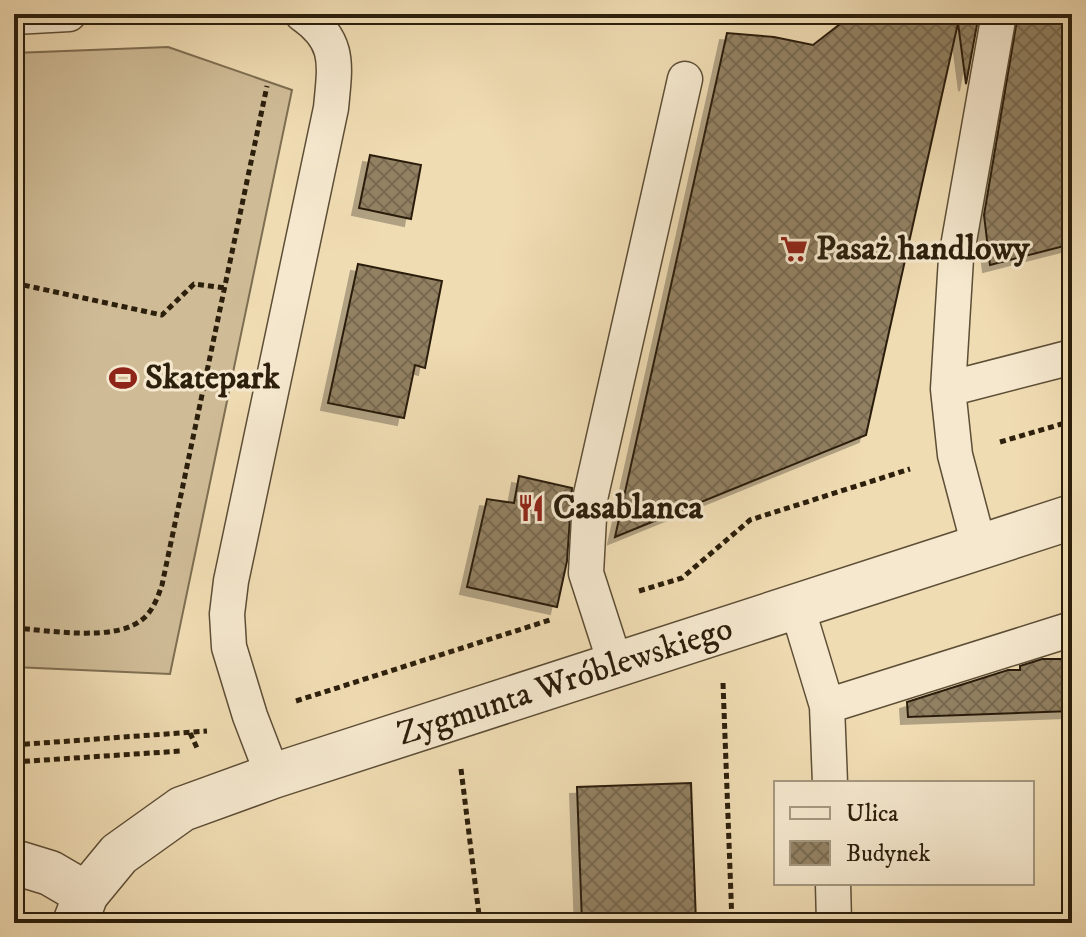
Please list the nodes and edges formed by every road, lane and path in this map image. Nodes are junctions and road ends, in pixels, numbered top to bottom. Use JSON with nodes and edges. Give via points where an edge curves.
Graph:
{"nodes":[{"id":1,"x":69,"y":14,"type":"edge"},
{"id":2,"x":302,"y":14,"type":"edge"},
{"id":3,"x":999,"y":14,"type":"edge"},
{"id":4,"x":14,"y":17,"type":"edge"},
{"id":5,"x":685,"y":79,"type":"dead end"},
{"id":6,"x":267,"y":86,"type":"dead end"},
{"id":7,"x":14,"y":283,"type":"edge"},
{"id":8,"x":225,"y":288,"type":"junction"},
{"id":9,"x":1072,"y":357,"type":"edge"},
{"id":10,"x":948,"y":389,"type":"junction"},
{"id":11,"x":1072,"y":517,"type":"edge"},
{"id":12,"x":979,"y":546,"type":"junction"},
{"id":13,"x":797,"y":607,"type":"junction"},
{"id":14,"x":14,"y":628,"type":"edge"},
{"id":15,"x":1072,"y":629,"type":"edge"},
{"id":16,"x":616,"y":666,"type":"junction"},
{"id":17,"x":723,"y":678,"type":"dead end"},
{"id":18,"x":827,"y":706,"type":"junction"},
{"id":19,"x":460,"y":760,"type":"dead end"},
{"id":20,"x":273,"y":776,"type":"junction"},
{"id":21,"x":830,"y":781,"type":"edge"},
{"id":22,"x":14,"y":862,"type":"edge"},
{"id":23,"x":833,"y":885,"type":"edge"},
{"id":24,"x":80,"y":909,"type":"edge"},
{"id":25,"x":480,"y":923,"type":"edge"},
{"id":26,"x":732,"y":923,"type":"edge"},
{"id":27,"x":834,"y":923,"type":"edge"}],
"edges":[{"from":1,"to":4,"type":"lane"},
{"from":2,"to":20,"type":"lane","via":[[320,26],[332,49],[331,108],[227,614],[229,647]]},
{"from":3,"to":10,"type":"lane","via":[[956,258]]},
{"from":5,"to":16,"type":"lane","via":[[590,499],[586,573]]},
{"from":6,"to":8,"type":"path"},
{"from":7,"to":8,"type":"path","via":[[162,315],[194,284]]},
{"from":8,"to":14,"type":"path","via":[[156,602],[126,629],[102,633]]},
{"from":9,"to":10,"type":"lane"},
{"from":10,"to":12,"type":"lane","via":[[955,455]]},
{"from":11,"to":12,"type":"street","name":"Zygmunta Wróblewskiego"},
{"from":12,"to":13,"type":"street","name":"Zygmunta Wróblewskiego"},
{"from":13,"to":16,"type":"street","name":"Zygmunta Wróblewskiego"},
{"from":13,"to":18,"type":"lane"},
{"from":15,"to":18,"type":"lane"},
{"from":16,"to":20,"type":"street","name":"Zygmunta Wróblewskiego"},
{"from":17,"to":26,"type":"path"},
{"from":18,"to":21,"type":"lane"},
{"from":19,"to":25,"type":"path"},
{"from":20,"to":24,"type":"street","name":"Zygmunta Wróblewskiego","via":[[182,809],[119,854]]},
{"from":22,"to":24,"type":"street","via":[[50,873]]},
{"from":23,"to":27,"type":"lane"}]}
